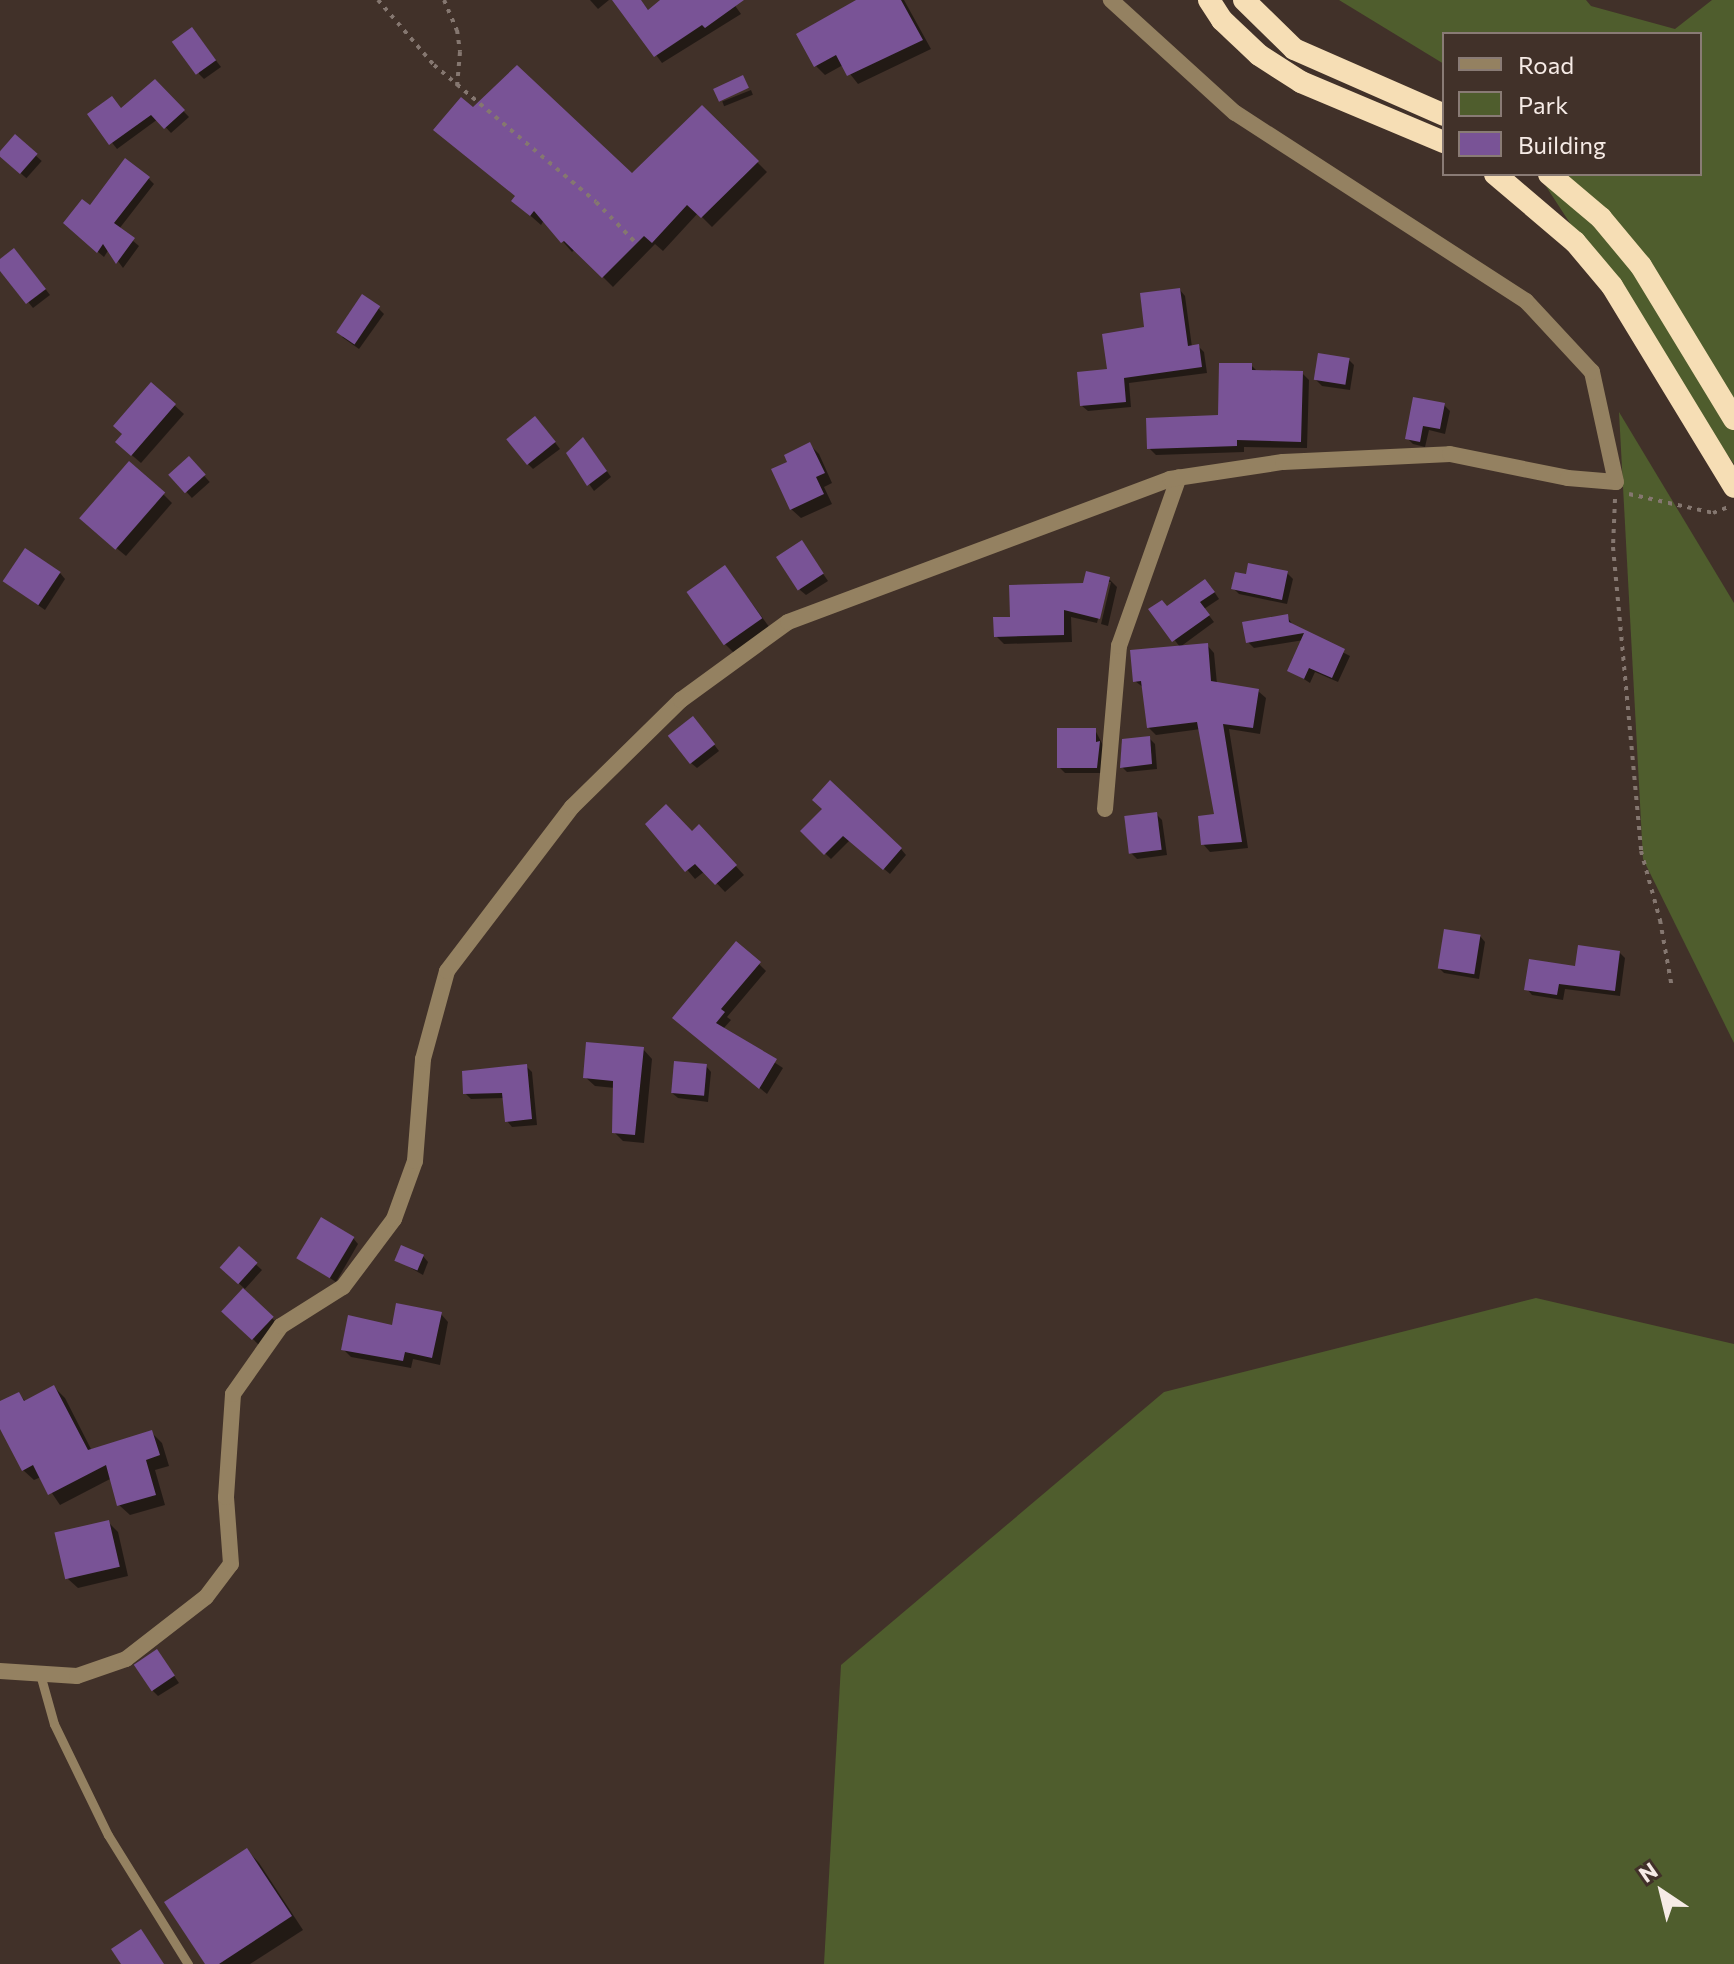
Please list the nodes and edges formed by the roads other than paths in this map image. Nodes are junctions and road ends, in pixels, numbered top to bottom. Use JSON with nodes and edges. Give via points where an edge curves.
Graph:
{"nodes":[{"id":1,"x":1111,"y":0,"type":"edge"},
{"id":2,"x":1209,"y":0,"type":"edge"},
{"id":3,"x":1244,"y":0,"type":"edge"},
{"id":4,"x":1442,"y":114,"type":"edge"},
{"id":5,"x":1442,"y":141,"type":"edge"},
{"id":6,"x":1497,"y":176,"type":"edge"},
{"id":7,"x":1551,"y":176,"type":"edge"},
{"id":8,"x":1734,"y":419,"type":"edge"},
{"id":9,"x":1179,"y":477,"type":"junction"},
{"id":10,"x":1734,"y":487,"type":"edge"},
{"id":11,"x":1105,"y":809,"type":"dead end"},
{"id":12,"x":0,"y":1671,"type":"edge"},
{"id":13,"x":40,"y":1674,"type":"junction"},
{"id":14,"x":188,"y":1964,"type":"edge"}],
"edges":[{"from":1,"to":9,"type":"street","via":[[1235,113],[1526,301],[1592,372],[1616,487],[1450,454],[1283,462]]},
{"from":2,"to":5,"type":"highway","via":[[1259,55],[1301,82]]},
{"from":3,"to":4,"type":"highway","via":[[1294,49]]},
{"from":6,"to":10,"type":"highway","via":[[1575,242],[1612,286]]},
{"from":7,"to":8,"type":"highway","via":[[1601,218],[1641,266]]},
{"from":9,"to":11,"type":"street","via":[[1119,646]]},
{"from":9,"to":13,"type":"street","via":[[788,622],[681,700],[572,807],[447,971],[423,1059],[415,1161],[394,1219],[343,1287],[281,1326],[233,1394],[226,1497],[231,1564],[206,1597],[126,1659],[77,1676]]},
{"from":12,"to":13,"type":"street"},
{"from":13,"to":14,"type":"lane","via":[[54,1724],[108,1835]]}]}
